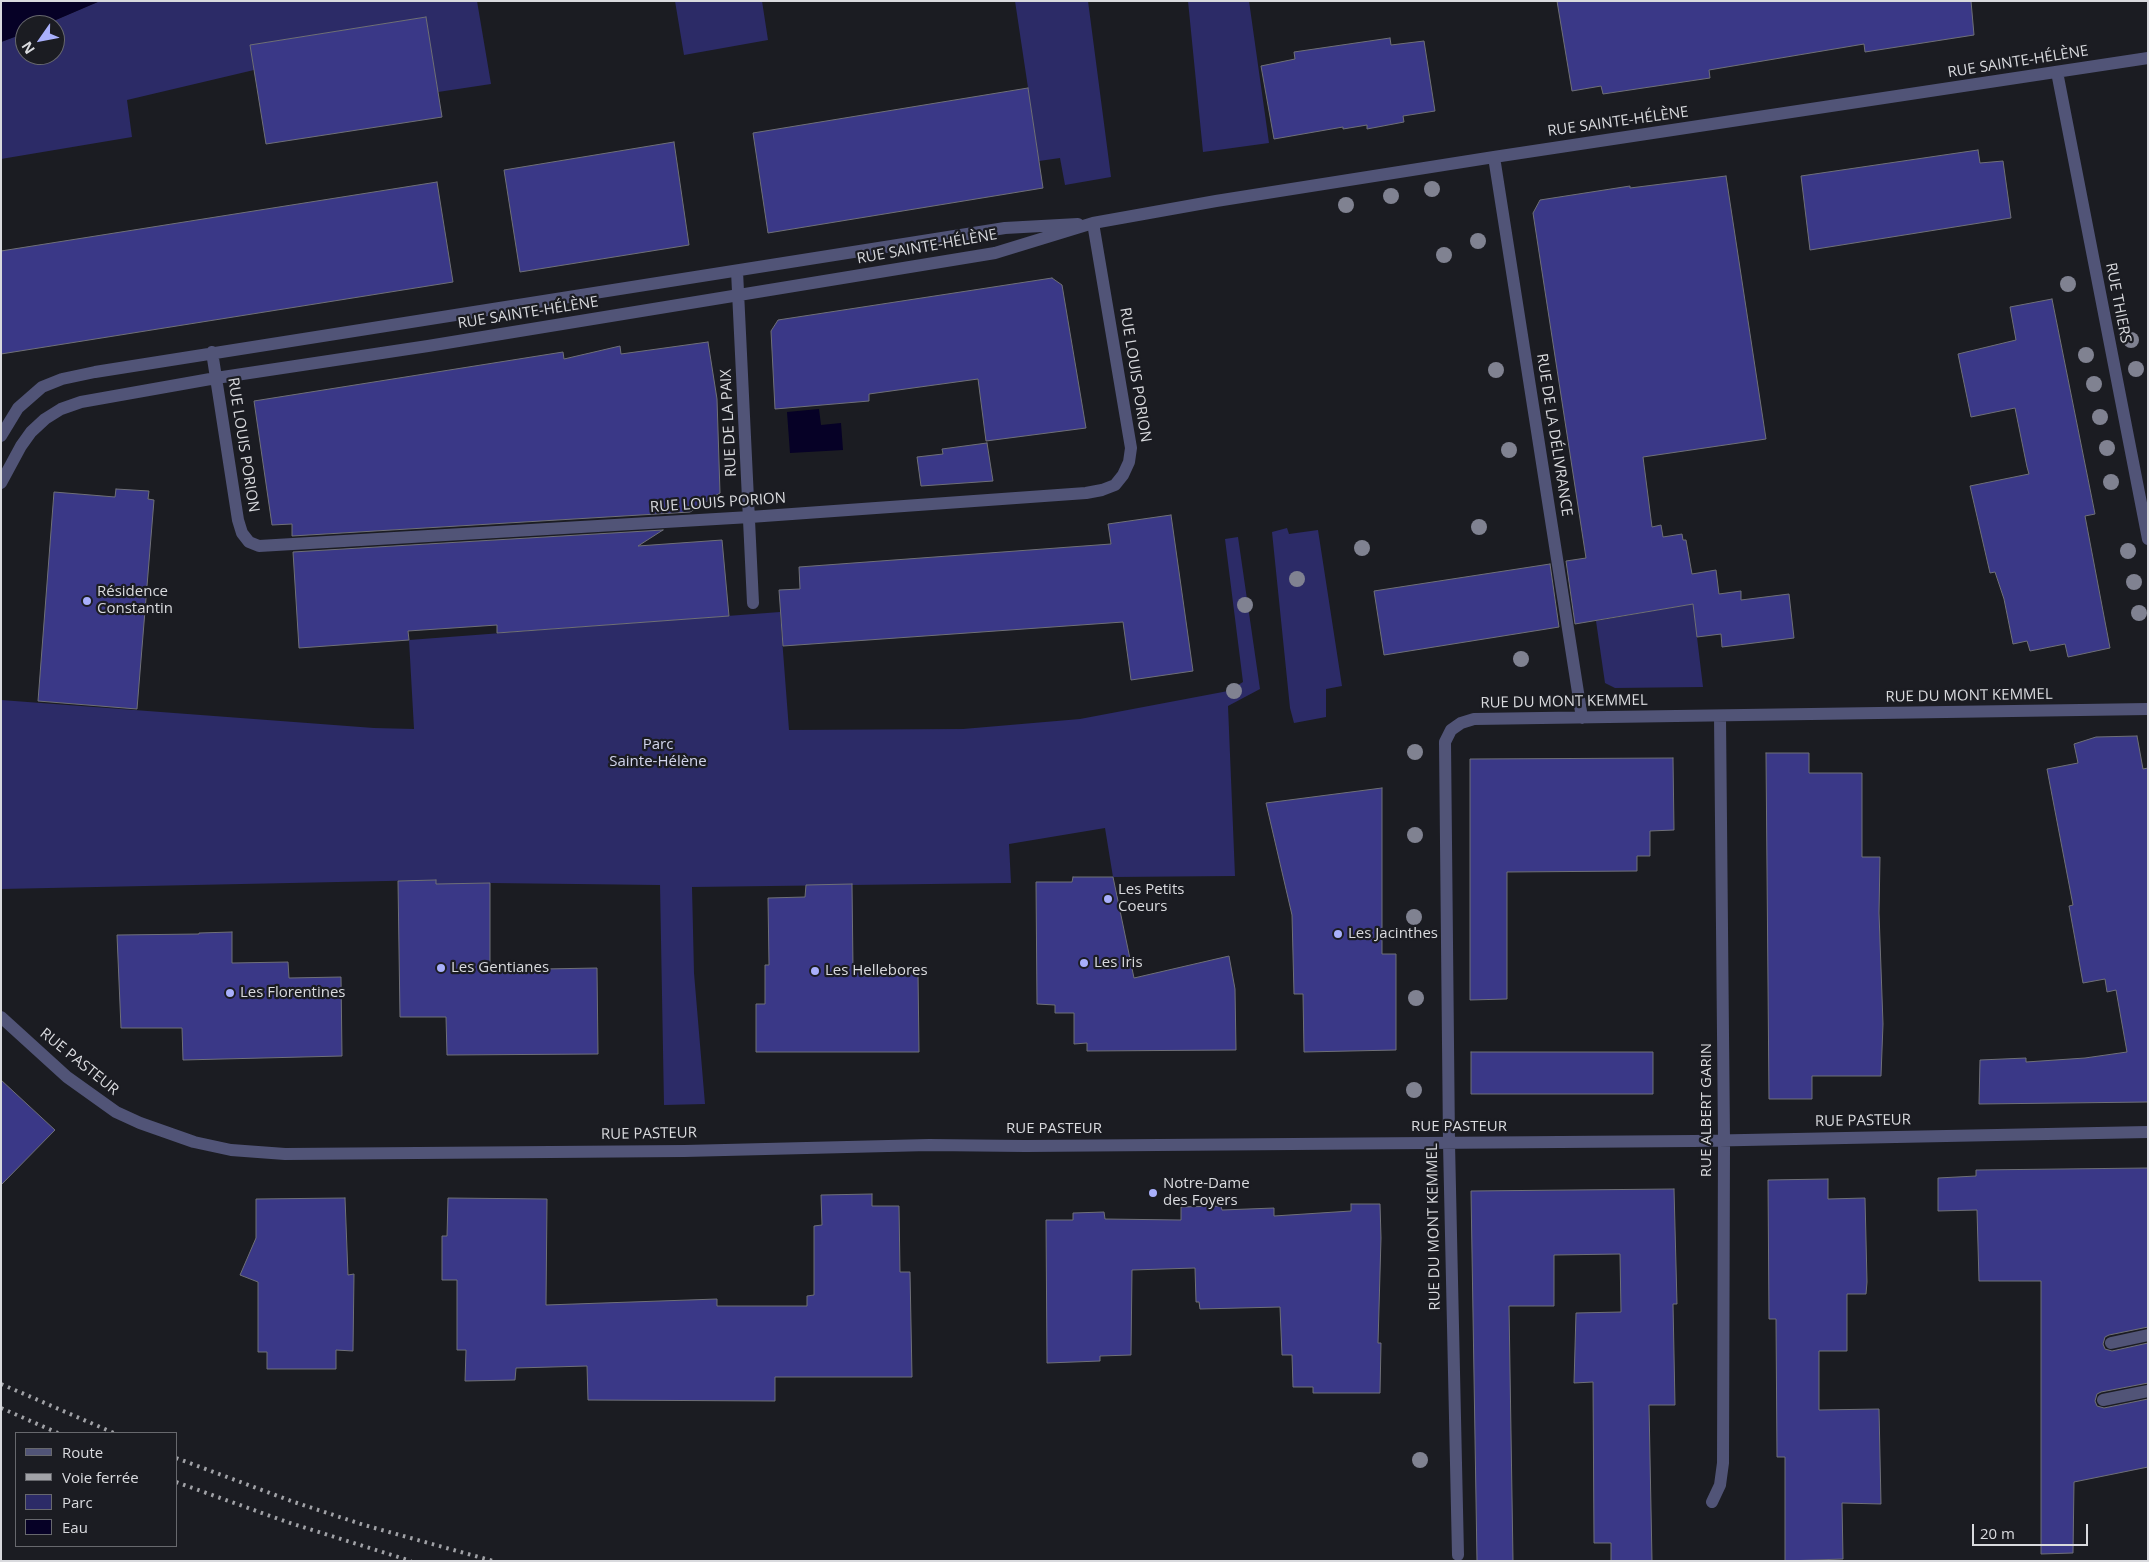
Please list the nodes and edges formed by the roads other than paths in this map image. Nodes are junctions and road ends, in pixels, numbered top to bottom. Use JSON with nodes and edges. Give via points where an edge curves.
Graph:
{"nodes":[{"id":1,"x":2148,"y":58,"type":"edge"},
{"id":2,"x":2057,"y":72,"type":"junction"},
{"id":3,"x":1494,"y":157,"type":"junction"},
{"id":4,"x":1093,"y":223,"type":"junction"},
{"id":5,"x":737,"y":271,"type":"junction"},
{"id":6,"x":739,"y":295,"type":"junction"},
{"id":7,"x":212,"y":352,"type":"junction"},
{"id":8,"x":216,"y":378,"type":"junction"},
{"id":9,"x":1,"y":436,"type":"edge"},
{"id":10,"x":1,"y":483,"type":"edge"},
{"id":11,"x":750,"y":517,"type":"junction"},
{"id":12,"x":2147,"y":530,"type":"edge"},
{"id":13,"x":753,"y":603,"type":"dead end"},
{"id":14,"x":2148,"y":709,"type":"edge"},
{"id":15,"x":1720,"y":716,"type":"junction"},
{"id":16,"x":1582,"y":718,"type":"junction"},
{"id":17,"x":1,"y":1017,"type":"edge"},
{"id":18,"x":2148,"y":1132,"type":"edge"},
{"id":19,"x":1724,"y":1140,"type":"junction"},
{"id":20,"x":1449,"y":1143,"type":"junction"},
{"id":21,"x":2148,"y":1335,"type":"edge"},
{"id":22,"x":2111,"y":1342,"type":"dead end"},
{"id":23,"x":2148,"y":1391,"type":"edge"},
{"id":24,"x":2103,"y":1400,"type":"dead end"},
{"id":25,"x":1712,"y":1502,"type":"dead end"},
{"id":26,"x":1458,"y":1555,"type":"dead end"}],
"edges":[{"from":1,"to":2,"type":"street","name":"RUE SAINTE-HÉLÈNE"},
{"from":2,"to":3,"type":"street","name":"RUE SAINTE-HÉLÈNE"},
{"from":2,"to":12,"type":"street","name":"RUE THIERS"},
{"from":3,"to":4,"type":"street","name":"RUE SAINTE-HÉLÈNE"},
{"from":3,"to":16,"type":"street","name":"RUE DE LA DÉLIVRANCE"},
{"from":4,"to":5,"type":"street","name":"RUE SAINTE-HÉLÈNE","via":[[1006,228]]},
{"from":4,"to":6,"type":"street","name":"RUE SAINTE-HÉLÈNE","via":[[994,253]]},
{"from":4,"to":11,"type":"street","name":"RUE LOUIS PORION","via":[[1131,448],[1129,462],[1115,485],[1086,493]]},
{"from":5,"to":6,"type":"street","name":"RUE DE LA PAIX"},
{"from":5,"to":7,"type":"street","name":"RUE SAINTE-HÉLÈNE"},
{"from":6,"to":8,"type":"street","name":"RUE SAINTE-HÉLÈNE"},
{"from":6,"to":11,"type":"street","name":"RUE DE LA PAIX"},
{"from":7,"to":8,"type":"street","name":"RUE LOUIS PORION"},
{"from":7,"to":9,"type":"street","name":"RUE SAINTE-HÉLÈNE","via":[[62,379],[30,396],[18,408]]},
{"from":8,"to":10,"type":"street","name":"RUE SAINTE-HÉLÈNE","via":[[81,402],[61,409],[31,432]]},
{"from":8,"to":11,"type":"street","name":"RUE LOUIS PORION","via":[[238,520],[250,542],[260,546]]},
{"from":11,"to":13,"type":"street","name":"RUE DE LA PAIX"},
{"from":14,"to":15,"type":"street","name":"RUE DU MONT KEMMEL"},
{"from":15,"to":16,"type":"street","name":"RUE DU MONT KEMMEL"},
{"from":15,"to":19,"type":"street","name":"RUE ALBERT GARIN"},
{"from":16,"to":20,"type":"street","name":"RUE DU MONT KEMMEL","via":[[1474,719],[1451,730],[1445,742]]},
{"from":17,"to":20,"type":"street","name":"RUE PASTEUR","via":[[67,1077],[116,1112],[194,1142],[255,1153]]},
{"from":18,"to":19,"type":"street","name":"RUE PASTEUR"},
{"from":19,"to":20,"type":"street","name":"RUE PASTEUR"},
{"from":19,"to":25,"type":"street","name":"RUE ALBERT GARIN","via":[[1722,1463],[1720,1484]]},
{"from":20,"to":26,"type":"street","name":"RUE DU MONT KEMMEL"},
{"from":21,"to":22,"type":"street"},
{"from":23,"to":24,"type":"street"}]}
